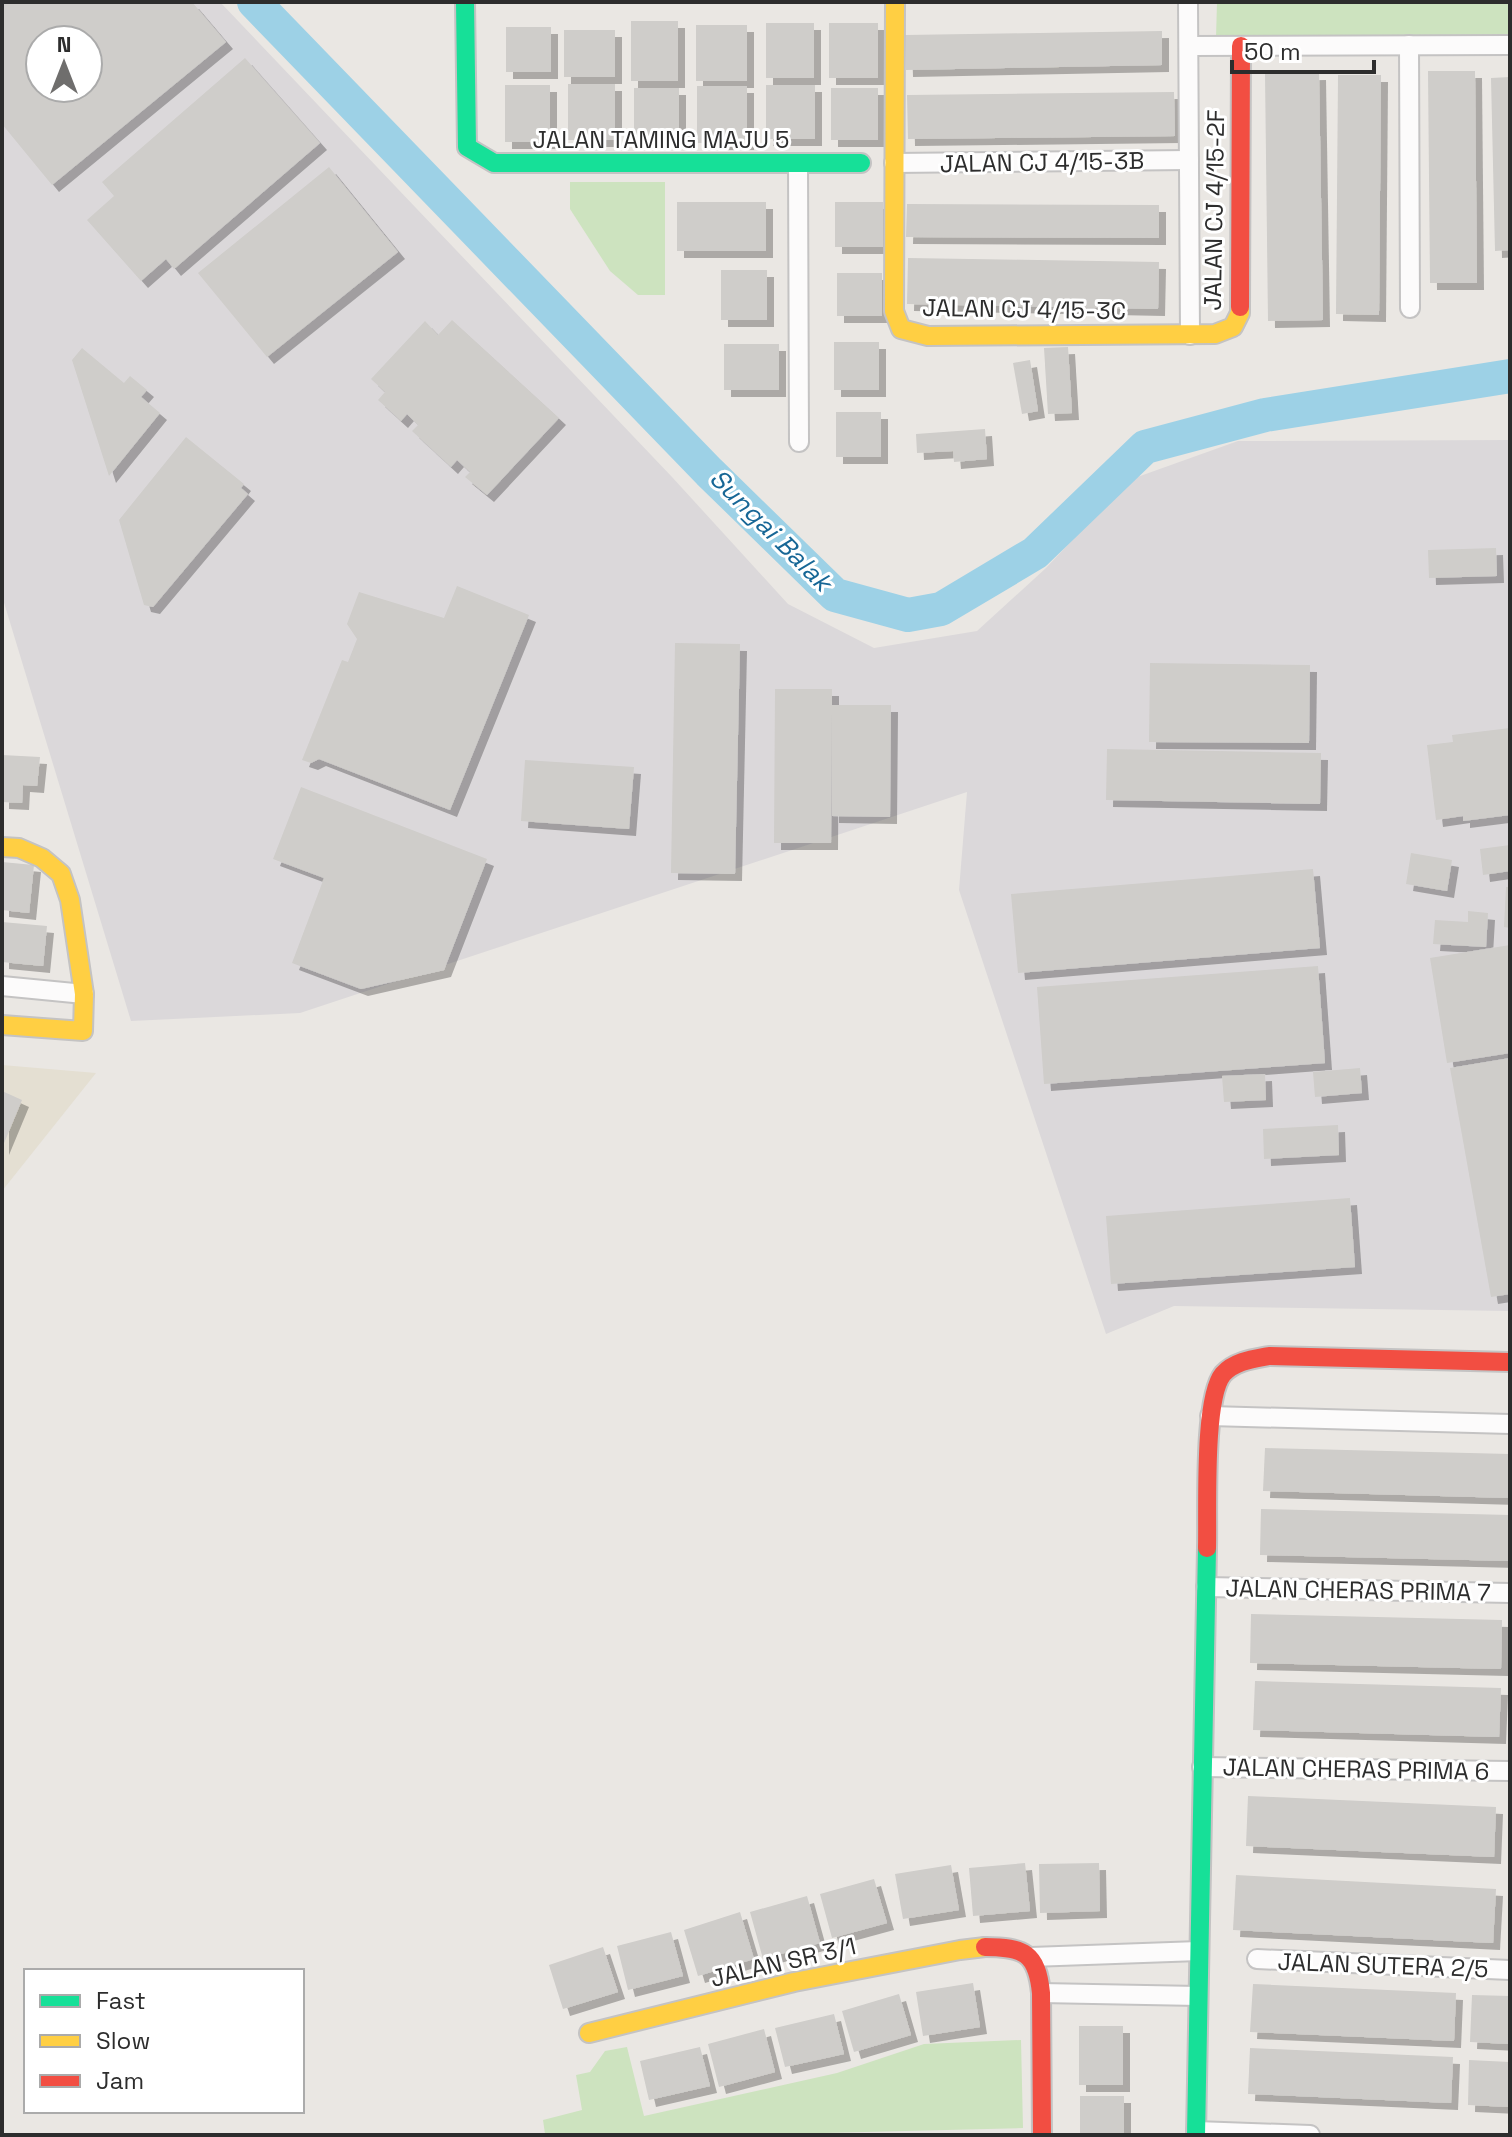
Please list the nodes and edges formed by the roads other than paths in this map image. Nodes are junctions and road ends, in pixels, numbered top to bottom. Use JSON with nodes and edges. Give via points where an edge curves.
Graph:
{"nodes":[{"id":1,"x":465,"y":2,"type":"edge"},
{"id":2,"x":895,"y":2,"type":"edge"},
{"id":3,"x":1188,"y":2,"type":"edge"},
{"id":4,"x":1409,"y":45,"type":"junction"},
{"id":5,"x":1510,"y":45,"type":"edge"},
{"id":6,"x":1189,"y":46,"type":"junction"},
{"id":7,"x":1241,"y":46,"type":"junction"},
{"id":8,"x":1189,"y":160,"type":"junction"},
{"id":9,"x":798,"y":163,"type":"junction"},
{"id":10,"x":861,"y":163,"type":"dead end"},
{"id":11,"x":894,"y":163,"type":"junction"},
{"id":12,"x":1410,"y":308,"type":"dead end"},
{"id":13,"x":1233,"y":327,"type":"joint"},
{"id":14,"x":1190,"y":335,"type":"junction"},
{"id":15,"x":799,"y":442,"type":"dead end"},
{"id":16,"x":11,"y":847,"type":"edge"},
{"id":17,"x":2,"y":986,"type":"edge"},
{"id":18,"x":84,"y":994,"type":"junction"},
{"id":19,"x":2,"y":1025,"type":"edge"},
{"id":20,"x":1510,"y":1362,"type":"edge"},
{"id":21,"x":1210,"y":1416,"type":"junction"},
{"id":22,"x":1510,"y":1424,"type":"edge"},
{"id":23,"x":1206,"y":1587,"type":"junction"},
{"id":24,"x":1510,"y":1593,"type":"edge"},
{"id":25,"x":1202,"y":1767,"type":"junction"},
{"id":26,"x":1510,"y":1771,"type":"edge"},
{"id":27,"x":1199,"y":1951,"type":"junction"},
{"id":28,"x":1031,"y":1957,"type":"junction"},
{"id":29,"x":1257,"y":1959,"type":"dead end"},
{"id":30,"x":1510,"y":1970,"type":"edge"},
{"id":31,"x":1041,"y":1993,"type":"junction"},
{"id":32,"x":1198,"y":1996,"type":"junction"},
{"id":33,"x":589,"y":2033,"type":"dead end"},
{"id":34,"x":1196,"y":2133,"type":"edge"},
{"id":35,"x":1042,"y":2135,"type":"edge"},
{"id":36,"x":1310,"y":2135,"type":"edge"}],
"edges":[{"from":1,"to":9,"type":"street","name":"JALAN TAMING MAJU 5","via":[[467,147],[494,163]]},
{"from":2,"to":11,"type":"street","name":"JALAN CJ 4/15-3C"},
{"from":3,"to":6,"type":"street"},
{"from":4,"to":5,"type":"street"},
{"from":4,"to":7,"type":"street"},
{"from":4,"to":12,"type":"street"},
{"from":6,"to":7,"type":"street"},
{"from":6,"to":8,"type":"street"},
{"from":7,"to":13,"type":"street","name":"JALAN CJ 4/15-2F","via":[[1240,313]]},
{"from":8,"to":11,"type":"street","name":"JALAN CJ 4/15-3B"},
{"from":8,"to":14,"type":"street"},
{"from":9,"to":10,"type":"street","name":"JALAN TAMING MAJU 5"},
{"from":9,"to":15,"type":"street"},
{"from":11,"to":14,"type":"street","name":"JALAN CJ 4/15-3C","via":[[894,311],[901,329],[928,336]]},
{"from":13,"to":14,"type":"street","name":"JALAN CJ 4/15-3C"},
{"from":16,"to":18,"type":"street","via":[[42,858],[61,874]]},
{"from":17,"to":18,"type":"street"},
{"from":18,"to":19,"type":"street","via":[[83,1031]]},
{"from":20,"to":21,"type":"street","via":[[1243,1359],[1224,1372],[1214,1389]]},
{"from":21,"to":22,"type":"street"},
{"from":21,"to":23,"type":"street"},
{"from":23,"to":24,"type":"street","name":"JALAN CHERAS PRIMA 7"},
{"from":23,"to":25,"type":"street"},
{"from":25,"to":26,"type":"street","name":"JALAN CHERAS PRIMA 6"},
{"from":25,"to":27,"type":"street"},
{"from":27,"to":28,"type":"street"},
{"from":27,"to":32,"type":"street"},
{"from":28,"to":31,"type":"street"},
{"from":28,"to":33,"type":"street","name":"JALAN SR 3/1","via":[[1013,1949],[960,1950],[794,1982]]},
{"from":29,"to":30,"type":"street","name":"JALAN SUTERA 2/5"},
{"from":31,"to":32,"type":"street"},
{"from":31,"to":35,"type":"street"},
{"from":32,"to":34,"type":"street"},
{"from":34,"to":36,"type":"street"}]}
